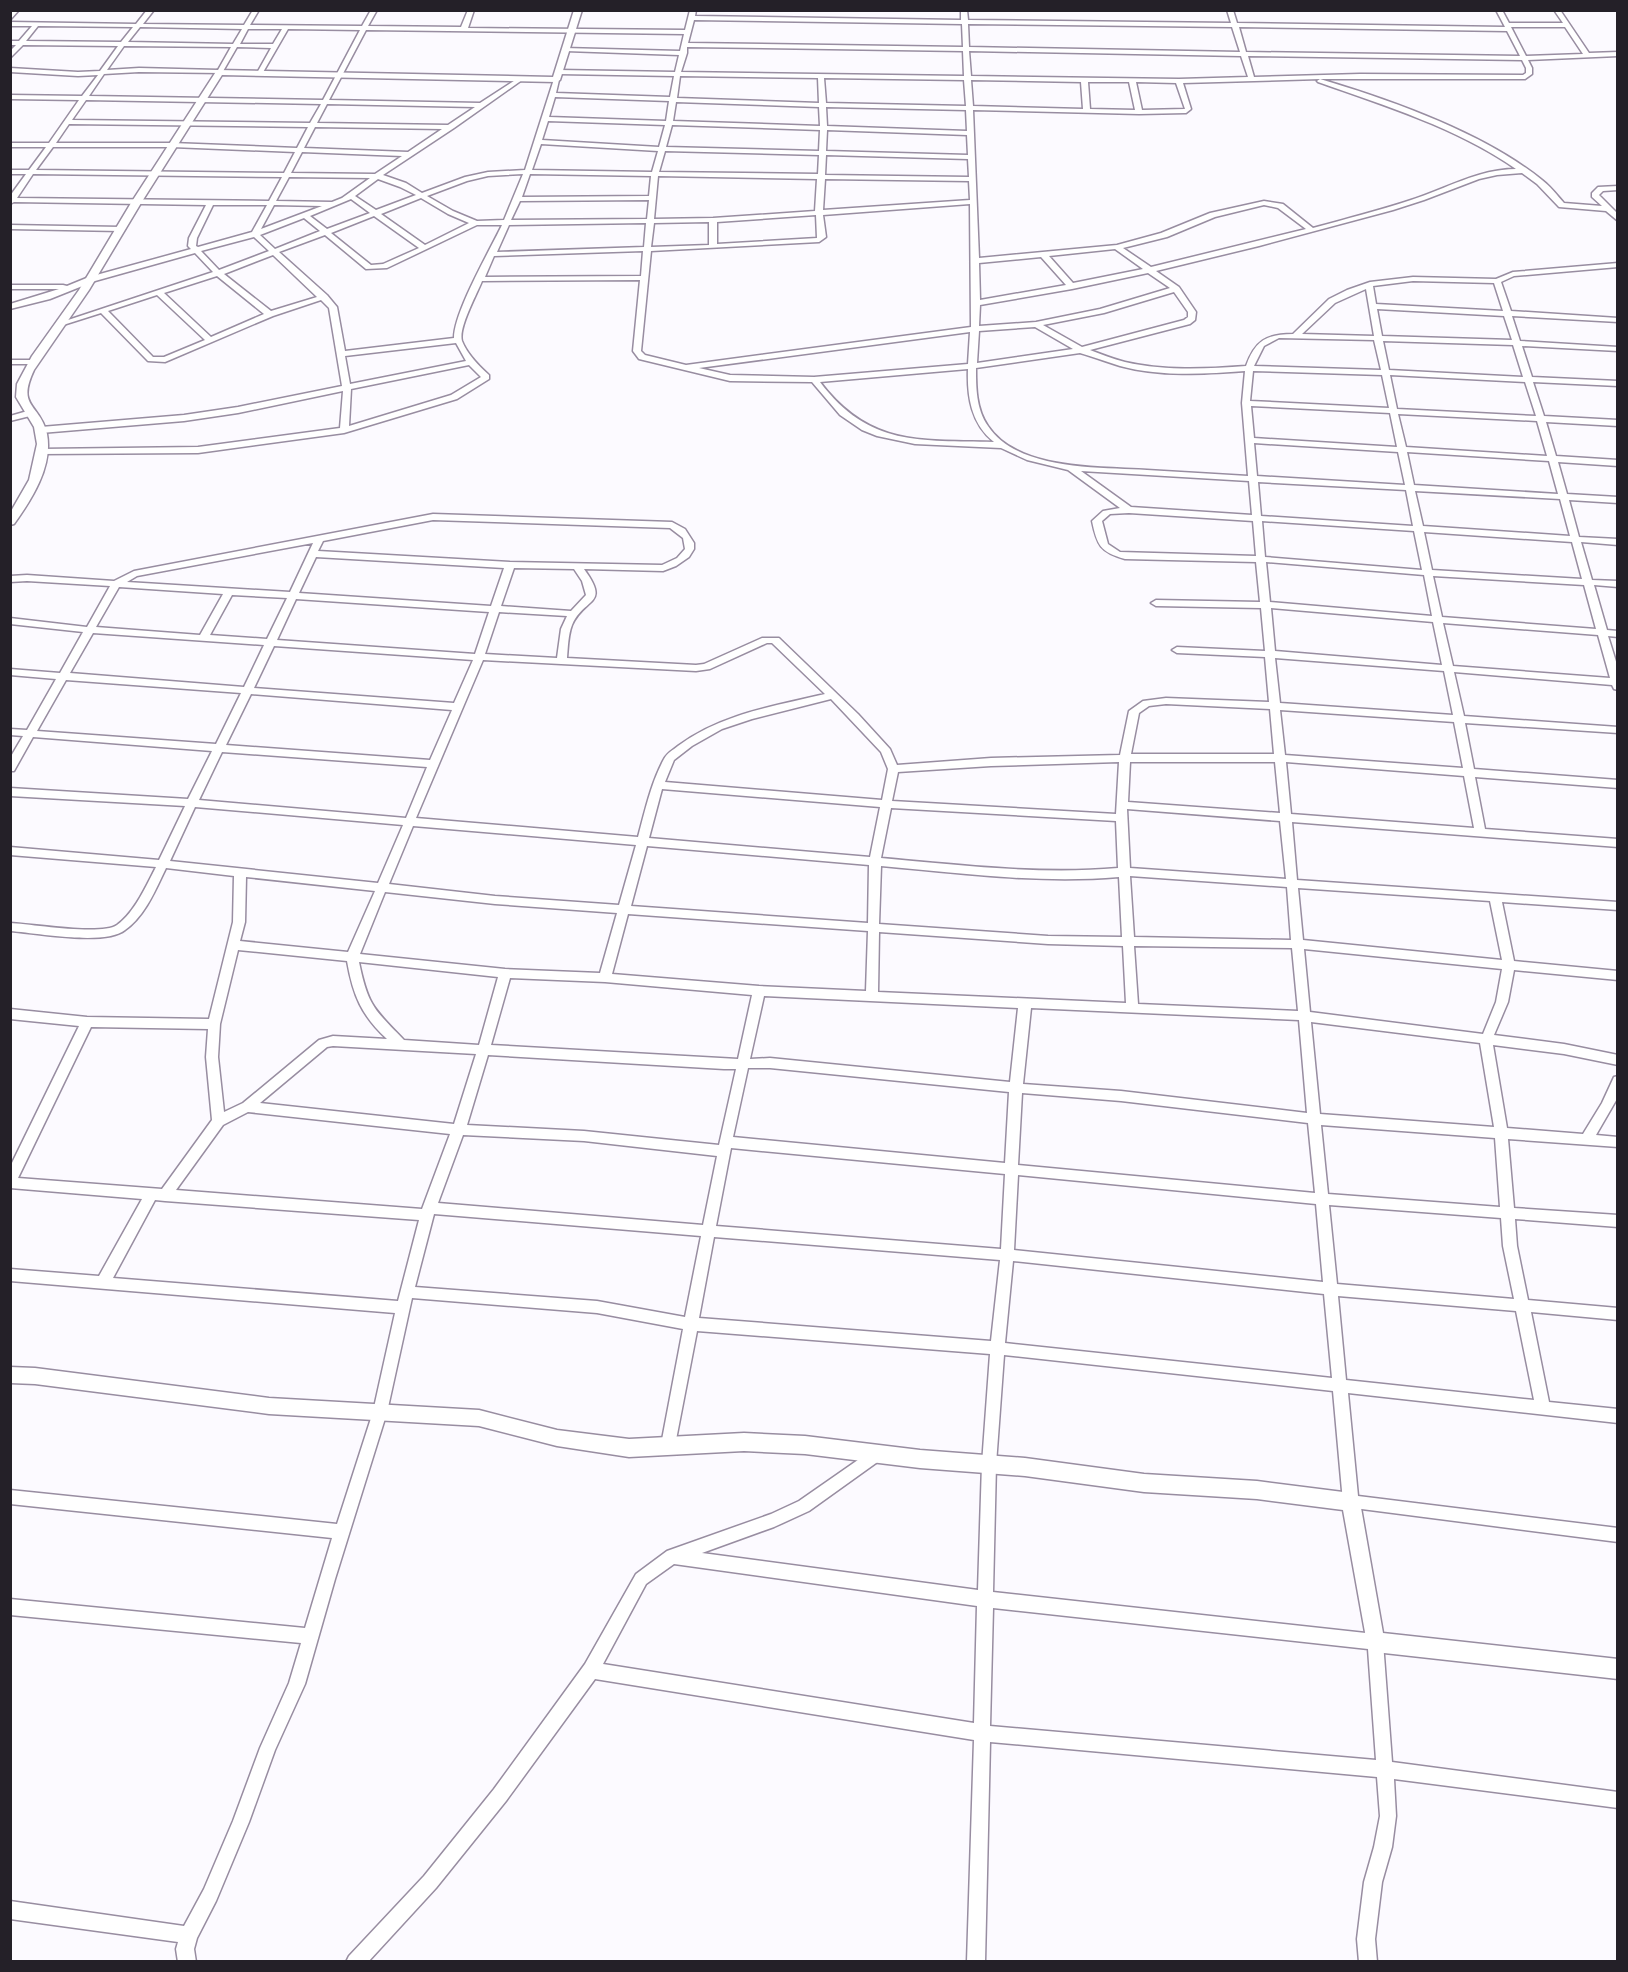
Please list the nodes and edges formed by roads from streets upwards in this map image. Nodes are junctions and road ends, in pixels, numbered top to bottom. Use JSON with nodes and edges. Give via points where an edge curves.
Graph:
{"nodes":[{"id":1,"x":16,"y":10,"type":"edge"},
{"id":2,"x":151,"y":10,"type":"edge"},
{"id":3,"x":256,"y":10,"type":"edge"},
{"id":4,"x":374,"y":10,"type":"edge"},
{"id":5,"x":471,"y":10,"type":"edge"},
{"id":6,"x":578,"y":10,"type":"edge"},
{"id":7,"x":746,"y":10,"type":"edge"},
{"id":8,"x":796,"y":10,"type":"edge"},
{"id":9,"x":964,"y":10,"type":"edge"},
{"id":10,"x":1230,"y":10,"type":"edge"},
{"id":11,"x":1499,"y":10,"type":"edge"},
{"id":12,"x":1557,"y":10,"type":"edge"},
{"id":13,"x":692,"y":14,"type":"edge"},
{"id":14,"x":10,"y":18,"type":"edge"},
{"id":15,"x":745,"y":18,"type":"junction"},
{"id":16,"x":795,"y":19,"type":"junction"},
{"id":17,"x":965,"y":21,"type":"junction"},
{"id":18,"x":10,"y":24,"type":"edge"},
{"id":19,"x":36,"y":25,"type":"junction"},
{"id":20,"x":1566,"y":25,"type":"junction"},
{"id":21,"x":138,"y":26,"type":"junction"},
{"id":22,"x":1237,"y":26,"type":"junction"},
{"id":23,"x":247,"y":27,"type":"junction"},
{"id":24,"x":286,"y":27,"type":"junction"},
{"id":25,"x":1509,"y":27,"type":"junction"},
{"id":26,"x":363,"y":28,"type":"junction"},
{"id":27,"x":464,"y":29,"type":"junction"},
{"id":28,"x":572,"y":31,"type":"junction"},
{"id":29,"x":688,"y":32,"type":"junction"},
{"id":30,"x":10,"y":43,"type":"edge"},
{"id":31,"x":21,"y":43,"type":"junction"},
{"id":32,"x":122,"y":45,"type":"junction"},
{"id":33,"x":235,"y":45,"type":"junction"},
{"id":34,"x":275,"y":46,"type":"junction"},
{"id":35,"x":566,"y":48,"type":"junction"},
{"id":36,"x":685,"y":49,"type":"junction"},
{"id":37,"x":966,"y":49,"type":"junction"},
{"id":38,"x":1245,"y":54,"type":"junction"},
{"id":39,"x":1617,"y":54,"type":"edge"},
{"id":40,"x":10,"y":56,"type":"edge"},
{"id":41,"x":1588,"y":56,"type":"junction"},
{"id":42,"x":1525,"y":58,"type":"junction"},
{"id":43,"x":10,"y":70,"type":"edge"},
{"id":44,"x":220,"y":72,"type":"junction"},
{"id":45,"x":103,"y":73,"type":"junction"},
{"id":46,"x":260,"y":73,"type":"junction"},
{"id":47,"x":339,"y":75,"type":"junction"},
{"id":48,"x":677,"y":75,"type":"junction"},
{"id":49,"x":557,"y":76,"type":"junction"},
{"id":50,"x":821,"y":76,"type":"junction"},
{"id":51,"x":966,"y":77,"type":"junction"},
{"id":52,"x":1084,"y":79,"type":"junction"},
{"id":53,"x":1313,"y":79,"type":"junction"},
{"id":54,"x":519,"y":80,"type":"junction"},
{"id":55,"x":1132,"y":80,"type":"junction"},
{"id":56,"x":1252,"y":80,"type":"junction"},
{"id":57,"x":1179,"y":81,"type":"junction"},
{"id":58,"x":552,"y":95,"type":"junction"},
{"id":59,"x":10,"y":97,"type":"edge"},
{"id":60,"x":84,"y":98,"type":"junction"},
{"id":61,"x":202,"y":101,"type":"junction"},
{"id":62,"x":673,"y":101,"type":"junction"},
{"id":63,"x":325,"y":102,"type":"junction"},
{"id":64,"x":480,"y":105,"type":"junction"},
{"id":65,"x":824,"y":105,"type":"junction"},
{"id":66,"x":968,"y":109,"type":"junction"},
{"id":67,"x":1087,"y":111,"type":"junction"},
{"id":68,"x":1139,"y":112,"type":"junction"},
{"id":69,"x":545,"y":119,"type":"junction"},
{"id":70,"x":69,"y":122,"type":"junction"},
{"id":71,"x":669,"y":123,"type":"junction"},
{"id":72,"x":188,"y":124,"type":"junction"},
{"id":73,"x":313,"y":125,"type":"junction"},
{"id":74,"x":452,"y":127,"type":"junction"},
{"id":75,"x":824,"y":129,"type":"junction"},
{"id":76,"x":970,"y":133,"type":"junction"},
{"id":77,"x":539,"y":142,"type":"junction"},
{"id":78,"x":10,"y":145,"type":"edge"},
{"id":79,"x":52,"y":146,"type":"junction"},
{"id":80,"x":172,"y":146,"type":"junction"},
{"id":81,"x":661,"y":149,"type":"junction"},
{"id":82,"x":300,"y":150,"type":"junction"},
{"id":83,"x":823,"y":153,"type":"junction"},
{"id":84,"x":412,"y":154,"type":"junction"},
{"id":85,"x":971,"y":157,"type":"junction"},
{"id":86,"x":1523,"y":171,"type":"junction"},
{"id":87,"x":10,"y":172,"type":"edge"},
{"id":88,"x":32,"y":172,"type":"junction"},
{"id":89,"x":527,"y":172,"type":"junction"},
{"id":90,"x":155,"y":174,"type":"junction"},
{"id":91,"x":655,"y":174,"type":"junction"},
{"id":92,"x":286,"y":175,"type":"junction"},
{"id":93,"x":377,"y":176,"type":"junction"},
{"id":94,"x":820,"y":176,"type":"junction"},
{"id":95,"x":972,"y":179,"type":"junction"},
{"id":96,"x":1617,"y":188,"type":"edge"},
{"id":97,"x":420,"y":194,"type":"junction"},
{"id":98,"x":351,"y":196,"type":"junction"},
{"id":99,"x":653,"y":198,"type":"junction"},
{"id":100,"x":517,"y":199,"type":"junction"},
{"id":101,"x":11,"y":200,"type":"edge"},
{"id":102,"x":138,"y":201,"type":"junction"},
{"id":103,"x":973,"y":202,"type":"junction"},
{"id":104,"x":210,"y":203,"type":"junction"},
{"id":105,"x":270,"y":203,"type":"junction"},
{"id":106,"x":337,"y":204,"type":"junction"},
{"id":107,"x":374,"y":212,"type":"junction"},
{"id":108,"x":819,"y":213,"type":"junction"},
{"id":109,"x":1614,"y":214,"type":"edge"},
{"id":110,"x":306,"y":216,"type":"junction"},
{"id":111,"x":713,"y":220,"type":"junction"},
{"id":112,"x":651,"y":222,"type":"junction"},
{"id":113,"x":476,"y":223,"type":"junction"},
{"id":114,"x":506,"y":223,"type":"junction"},
{"id":115,"x":10,"y":227,"type":"edge"},
{"id":116,"x":120,"y":229,"type":"junction"},
{"id":117,"x":1311,"y":230,"type":"junction"},
{"id":118,"x":325,"y":231,"type":"junction"},
{"id":119,"x":255,"y":234,"type":"junction"},
{"id":120,"x":713,"y":247,"type":"junction"},
{"id":121,"x":1117,"y":247,"type":"junction"},
{"id":122,"x":424,"y":248,"type":"junction"},
{"id":123,"x":648,"y":250,"type":"junction"},
{"id":124,"x":272,"y":251,"type":"junction"},
{"id":125,"x":196,"y":252,"type":"junction"},
{"id":126,"x":490,"y":254,"type":"junction"},
{"id":127,"x":1044,"y":255,"type":"junction"},
{"id":128,"x":974,"y":261,"type":"junction"},
{"id":129,"x":1617,"y":265,"type":"edge"},
{"id":130,"x":1150,"y":269,"type":"junction"},
{"id":131,"x":218,"y":273,"type":"junction"},
{"id":132,"x":645,"y":278,"type":"junction"},
{"id":133,"x":92,"y":279,"type":"junction"},
{"id":134,"x":479,"y":279,"type":"junction"},
{"id":135,"x":1497,"y":281,"type":"junction"},
{"id":136,"x":1369,"y":286,"type":"junction"},
{"id":137,"x":10,"y":287,"type":"edge"},
{"id":138,"x":1072,"y":287,"type":"junction"},
{"id":139,"x":70,"y":288,"type":"junction"},
{"id":140,"x":1176,"y":289,"type":"junction"},
{"id":141,"x":159,"y":293,"type":"junction"},
{"id":142,"x":324,"y":297,"type":"junction"},
{"id":143,"x":976,"y":303,"type":"junction"},
{"id":144,"x":1373,"y":306,"type":"junction"},
{"id":145,"x":10,"y":307,"type":"edge"},
{"id":146,"x":103,"y":311,"type":"junction"},
{"id":147,"x":1506,"y":312,"type":"junction"},
{"id":148,"x":270,"y":314,"type":"junction"},
{"id":149,"x":1617,"y":320,"type":"edge"},
{"id":150,"x":60,"y":324,"type":"junction"},
{"id":151,"x":1036,"y":324,"type":"junction"},
{"id":152,"x":975,"y":328,"type":"junction"},
{"id":153,"x":1295,"y":336,"type":"junction"},
{"id":154,"x":1378,"y":338,"type":"junction"},
{"id":155,"x":212,"y":340,"type":"junction"},
{"id":156,"x":458,"y":340,"type":"junction"},
{"id":157,"x":1518,"y":343,"type":"junction"},
{"id":158,"x":1080,"y":350,"type":"junction"},
{"id":159,"x":1617,"y":350,"type":"edge"},
{"id":160,"x":341,"y":354,"type":"junction"},
{"id":161,"x":10,"y":362,"type":"edge"},
{"id":162,"x":34,"y":362,"type":"junction"},
{"id":163,"x":471,"y":362,"type":"junction"},
{"id":164,"x":973,"y":366,"type":"junction"},
{"id":165,"x":681,"y":368,"type":"junction"},
{"id":166,"x":1249,"y":368,"type":"junction"},
{"id":167,"x":1386,"y":372,"type":"junction"},
{"id":168,"x":814,"y":380,"type":"junction"},
{"id":169,"x":1528,"y":380,"type":"junction"},
{"id":170,"x":1617,"y":384,"type":"edge"},
{"id":171,"x":347,"y":389,"type":"junction"},
{"id":172,"x":1246,"y":403,"type":"junction"},
{"id":173,"x":1395,"y":412,"type":"junction"},
{"id":174,"x":31,"y":413,"type":"junction"},
{"id":175,"x":10,"y":419,"type":"edge"},
{"id":176,"x":1541,"y":419,"type":"junction"},
{"id":177,"x":1617,"y":423,"type":"edge"},
{"id":178,"x":41,"y":430,"type":"junction"},
{"id":179,"x":344,"y":430,"type":"junction"},
{"id":180,"x":1249,"y":440,"type":"junction"},
{"id":181,"x":1004,"y":445,"type":"junction"},
{"id":182,"x":1402,"y":449,"type":"junction"},
{"id":183,"x":42,"y":452,"type":"junction"},
{"id":184,"x":1552,"y":458,"type":"junction"},
{"id":185,"x":1617,"y":462,"type":"edge"},
{"id":186,"x":1069,"y":468,"type":"junction"},
{"id":187,"x":1252,"y":478,"type":"junction"},
{"id":188,"x":1410,"y":488,"type":"junction"},
{"id":189,"x":1563,"y":497,"type":"junction"},
{"id":190,"x":1617,"y":500,"type":"edge"},
{"id":191,"x":1129,"y":510,"type":"junction"},
{"id":192,"x":1257,"y":517,"type":"junction"},
{"id":193,"x":10,"y":522,"type":"edge"},
{"id":194,"x":1419,"y":530,"type":"junction"},
{"id":195,"x":320,"y":538,"type":"junction"},
{"id":196,"x":1575,"y":539,"type":"junction"},
{"id":197,"x":1617,"y":542,"type":"edge"},
{"id":198,"x":313,"y":554,"type":"junction"},
{"id":199,"x":1260,"y":559,"type":"junction"},
{"id":200,"x":510,"y":565,"type":"junction"},
{"id":201,"x":578,"y":568,"type":"junction"},
{"id":202,"x":1428,"y":573,"type":"junction"},
{"id":203,"x":10,"y":579,"type":"edge"},
{"id":204,"x":1588,"y":582,"type":"junction"},
{"id":205,"x":117,"y":583,"type":"junction"},
{"id":206,"x":1617,"y":584,"type":"edge"},
{"id":207,"x":230,"y":590,"type":"junction"},
{"id":208,"x":294,"y":594,"type":"junction"},
{"id":209,"x":1156,"y":603,"type":"dead end"},
{"id":210,"x":1265,"y":605,"type":"junction"},
{"id":211,"x":495,"y":609,"type":"junction"},
{"id":212,"x":575,"y":614,"type":"junction"},
{"id":213,"x":1438,"y":620,"type":"junction"},
{"id":214,"x":10,"y":621,"type":"edge"},
{"id":215,"x":89,"y":630,"type":"junction"},
{"id":216,"x":1602,"y":633,"type":"junction"},
{"id":217,"x":1617,"y":634,"type":"edge"},
{"id":218,"x":204,"y":637,"type":"junction"},
{"id":219,"x":272,"y":641,"type":"junction"},
{"id":220,"x":1177,"y":650,"type":"dead end"},
{"id":221,"x":1269,"y":654,"type":"junction"},
{"id":222,"x":479,"y":657,"type":"junction"},
{"id":223,"x":561,"y":662,"type":"junction"},
{"id":224,"x":1449,"y":668,"type":"junction"},
{"id":225,"x":10,"y":672,"type":"edge"},
{"id":226,"x":63,"y":675,"type":"junction"},
{"id":227,"x":1617,"y":684,"type":"edge"},
{"id":228,"x":248,"y":691,"type":"junction"},
{"id":229,"x":831,"y":696,"type":"junction"},
{"id":230,"x":1274,"y":706,"type":"junction"},
{"id":231,"x":459,"y":707,"type":"junction"},
{"id":232,"x":1459,"y":719,"type":"junction"},
{"id":233,"x":1617,"y":730,"type":"edge"},
{"id":234,"x":10,"y":732,"type":"edge"},
{"id":235,"x":30,"y":733,"type":"junction"},
{"id":236,"x":220,"y":747,"type":"junction"},
{"id":237,"x":1125,"y":758,"type":"junction"},
{"id":238,"x":1279,"y":758,"type":"junction"},
{"id":239,"x":435,"y":764,"type":"junction"},
{"id":240,"x":10,"y":768,"type":"edge"},
{"id":241,"x":893,"y":769,"type":"junction"},
{"id":242,"x":1468,"y":773,"type":"junction"},
{"id":243,"x":1617,"y":784,"type":"edge"},
{"id":244,"x":658,"y":785,"type":"junction"},
{"id":245,"x":10,"y":792,"type":"edge"},
{"id":246,"x":192,"y":803,"type":"junction"},
{"id":247,"x":887,"y":804,"type":"junction"},
{"id":248,"x":1121,"y":805,"type":"junction"},
{"id":249,"x":1121,"y":818,"type":"junction"},
{"id":250,"x":1285,"y":819,"type":"junction"},
{"id":251,"x":410,"y":823,"type":"junction"},
{"id":252,"x":1480,"y":833,"type":"junction"},
{"id":253,"x":642,"y":842,"type":"junction"},
{"id":254,"x":1617,"y":843,"type":"edge"},
{"id":255,"x":10,"y":851,"type":"edge"},
{"id":256,"x":875,"y":861,"type":"junction"},
{"id":257,"x":163,"y":864,"type":"junction"},
{"id":258,"x":240,"y":872,"type":"junction"},
{"id":259,"x":1124,"y":872,"type":"junction"},
{"id":260,"x":1291,"y":883,"type":"junction"},
{"id":261,"x":383,"y":886,"type":"junction"},
{"id":262,"x":1495,"y":897,"type":"junction"},
{"id":263,"x":1617,"y":906,"type":"edge"},
{"id":264,"x":622,"y":910,"type":"junction"},
{"id":265,"x":872,"y":926,"type":"junction"},
{"id":266,"x":10,"y":927,"type":"edge"},
{"id":267,"x":1127,"y":943,"type":"junction"},
{"id":268,"x":1298,"y":944,"type":"junction"},
{"id":269,"x":235,"y":945,"type":"junction"},
{"id":270,"x":352,"y":958,"type":"junction"},
{"id":271,"x":1509,"y":965,"type":"junction"},
{"id":272,"x":505,"y":973,"type":"junction"},
{"id":273,"x":1617,"y":976,"type":"edge"},
{"id":274,"x":605,"y":978,"type":"junction"},
{"id":275,"x":759,"y":991,"type":"junction"},
{"id":276,"x":872,"y":996,"type":"junction"},
{"id":277,"x":1025,"y":1003,"type":"junction"},
{"id":278,"x":1132,"y":1008,"type":"junction"},
{"id":279,"x":10,"y":1014,"type":"edge"},
{"id":280,"x":1304,"y":1016,"type":"junction"},
{"id":281,"x":87,"y":1023,"type":"junction"},
{"id":282,"x":214,"y":1024,"type":"junction"},
{"id":283,"x":1486,"y":1041,"type":"junction"},
{"id":284,"x":399,"y":1043,"type":"junction"},
{"id":285,"x":482,"y":1051,"type":"junction"},
{"id":286,"x":1617,"y":1060,"type":"edge"},
{"id":287,"x":742,"y":1063,"type":"junction"},
{"id":288,"x":1617,"y":1081,"type":"edge"},
{"id":289,"x":1016,"y":1088,"type":"junction"},
{"id":290,"x":247,"y":1107,"type":"junction"},
{"id":291,"x":1314,"y":1119,"type":"junction"},
{"id":292,"x":218,"y":1121,"type":"junction"},
{"id":293,"x":459,"y":1130,"type":"junction"},
{"id":294,"x":1501,"y":1134,"type":"junction"},
{"id":295,"x":1586,"y":1140,"type":"junction"},
{"id":296,"x":1617,"y":1142,"type":"edge"},
{"id":297,"x":725,"y":1146,"type":"junction"},
{"id":298,"x":1013,"y":1169,"type":"junction"},
{"id":299,"x":10,"y":1182,"type":"edge"},
{"id":300,"x":158,"y":1195,"type":"junction"},
{"id":301,"x":1322,"y":1199,"type":"junction"},
{"id":302,"x":428,"y":1212,"type":"junction"},
{"id":303,"x":1507,"y":1212,"type":"junction"},
{"id":304,"x":1617,"y":1221,"type":"edge"},
{"id":305,"x":709,"y":1231,"type":"junction"},
{"id":306,"x":1007,"y":1255,"type":"junction"},
{"id":307,"x":10,"y":1275,"type":"edge"},
{"id":308,"x":103,"y":1282,"type":"junction"},
{"id":309,"x":1330,"y":1289,"type":"junction"},
{"id":310,"x":407,"y":1292,"type":"junction"},
{"id":311,"x":1523,"y":1305,"type":"junction"},
{"id":312,"x":403,"y":1308,"type":"junction"},
{"id":313,"x":1617,"y":1314,"type":"edge"},
{"id":314,"x":691,"y":1324,"type":"junction"},
{"id":315,"x":997,"y":1348,"type":"junction"},
{"id":316,"x":10,"y":1375,"type":"edge"},
{"id":317,"x":1340,"y":1386,"type":"junction"},
{"id":318,"x":1543,"y":1408,"type":"junction"},
{"id":319,"x":381,"y":1412,"type":"junction"},
{"id":320,"x":1617,"y":1416,"type":"edge"},
{"id":321,"x":668,"y":1445,"type":"junction"},
{"id":322,"x":879,"y":1453,"type":"junction"},
{"id":323,"x":989,"y":1464,"type":"junction"},
{"id":324,"x":10,"y":1497,"type":"edge"},
{"id":325,"x":1351,"y":1502,"type":"junction"},
{"id":326,"x":342,"y":1532,"type":"junction"},
{"id":327,"x":1617,"y":1535,"type":"edge"},
{"id":328,"x":672,"y":1556,"type":"junction"},
{"id":329,"x":985,"y":1599,"type":"junction"},
{"id":330,"x":10,"y":1607,"type":"edge"},
{"id":331,"x":311,"y":1636,"type":"junction"},
{"id":332,"x":1375,"y":1642,"type":"junction"},
{"id":333,"x":1617,"y":1669,"type":"edge"},
{"id":334,"x":591,"y":1670,"type":"junction"},
{"id":335,"x":982,"y":1733,"type":"junction"},
{"id":336,"x":1384,"y":1769,"type":"junction"},
{"id":337,"x":1617,"y":1800,"type":"edge"},
{"id":338,"x":10,"y":1910,"type":"edge"},
{"id":339,"x":189,"y":1935,"type":"junction"},
{"id":340,"x":187,"y":1962,"type":"edge"},
{"id":341,"x":355,"y":1962,"type":"edge"},
{"id":342,"x":976,"y":1962,"type":"edge"},
{"id":343,"x":1368,"y":1962,"type":"edge"}],
"edges":[{"from":1,"to":14,"type":"street"},
{"from":2,"to":21,"type":"street"},
{"from":3,"to":23,"type":"street"},
{"from":4,"to":26,"type":"street"},
{"from":5,"to":27,"type":"street"},
{"from":6,"to":28,"type":"street"},
{"from":7,"to":15,"type":"street"},
{"from":8,"to":16,"type":"street"},
{"from":9,"to":17,"type":"street"},
{"from":10,"to":22,"type":"street"},
{"from":11,"to":25,"type":"street"},
{"from":12,"to":20,"type":"street"},
{"from":13,"to":15,"type":"street"},
{"from":13,"to":29,"type":"street"},
{"from":15,"to":16,"type":"street"},
{"from":16,"to":17,"type":"street"},
{"from":17,"to":22,"type":"street"},
{"from":17,"to":37,"type":"street"},
{"from":18,"to":19,"type":"street"},
{"from":19,"to":21,"type":"street"},
{"from":19,"to":31,"type":"street"},
{"from":20,"to":25,"type":"street"},
{"from":20,"to":41,"type":"street"},
{"from":21,"to":23,"type":"street"},
{"from":21,"to":32,"type":"street"},
{"from":22,"to":25,"type":"street"},
{"from":22,"to":38,"type":"street"},
{"from":23,"to":24,"type":"street"},
{"from":23,"to":33,"type":"street"},
{"from":24,"to":26,"type":"street"},
{"from":24,"to":34,"type":"street"},
{"from":25,"to":42,"type":"street"},
{"from":26,"to":27,"type":"street"},
{"from":26,"to":47,"type":"street"},
{"from":27,"to":28,"type":"street"},
{"from":28,"to":29,"type":"street"},
{"from":28,"to":35,"type":"street"},
{"from":29,"to":36,"type":"street"},
{"from":30,"to":31,"type":"street"},
{"from":31,"to":32,"type":"street"},
{"from":31,"to":40,"type":"street"},
{"from":32,"to":33,"type":"street"},
{"from":32,"to":45,"type":"street"},
{"from":33,"to":34,"type":"street"},
{"from":33,"to":44,"type":"street"},
{"from":34,"to":46,"type":"street"},
{"from":35,"to":36,"type":"street"},
{"from":35,"to":49,"type":"street"},
{"from":36,"to":37,"type":"street"},
{"from":36,"to":48,"type":"street"},
{"from":37,"to":38,"type":"street"},
{"from":37,"to":51,"type":"street"},
{"from":38,"to":42,"type":"street"},
{"from":38,"to":56,"type":"street"},
{"from":39,"to":41,"type":"street"},
{"from":41,"to":42,"type":"street"},
{"from":42,"to":53,"type":"street","via":[[1529,74],[1525,77]]},
{"from":43,"to":45,"type":"street"},
{"from":44,"to":45,"type":"street"},
{"from":44,"to":46,"type":"street"},
{"from":44,"to":61,"type":"street"},
{"from":45,"to":60,"type":"street"},
{"from":46,"to":47,"type":"street"},
{"from":47,"to":54,"type":"street"},
{"from":47,"to":63,"type":"street"},
{"from":48,"to":49,"type":"street"},
{"from":48,"to":50,"type":"street"},
{"from":48,"to":62,"type":"street"},
{"from":49,"to":54,"type":"street"},
{"from":49,"to":58,"type":"street"},
{"from":50,"to":51,"type":"street"},
{"from":50,"to":65,"type":"street"},
{"from":51,"to":52,"type":"street"},
{"from":51,"to":66,"type":"street"},
{"from":52,"to":55,"type":"street"},
{"from":52,"to":67,"type":"street"},
{"from":53,"to":56,"type":"street"},
{"from":53,"to":86,"type":"street","via":[[1437,123],[1492,149]]},
{"from":54,"to":64,"type":"street"},
{"from":55,"to":57,"type":"street"},
{"from":55,"to":68,"type":"street"},
{"from":56,"to":57,"type":"street"},
{"from":57,"to":68,"type":"street","via":[[1186,111]]},
{"from":58,"to":62,"type":"street"},
{"from":58,"to":69,"type":"street"},
{"from":59,"to":60,"type":"street"},
{"from":60,"to":61,"type":"street"},
{"from":60,"to":70,"type":"street"},
{"from":61,"to":63,"type":"street"},
{"from":61,"to":72,"type":"street"},
{"from":62,"to":65,"type":"street"},
{"from":62,"to":71,"type":"street"},
{"from":63,"to":64,"type":"street"},
{"from":63,"to":73,"type":"street"},
{"from":64,"to":74,"type":"street"},
{"from":65,"to":66,"type":"street"},
{"from":65,"to":75,"type":"street"},
{"from":66,"to":67,"type":"street"},
{"from":66,"to":76,"type":"street"},
{"from":67,"to":68,"type":"street"},
{"from":69,"to":71,"type":"street"},
{"from":69,"to":77,"type":"street"},
{"from":70,"to":72,"type":"street"},
{"from":70,"to":79,"type":"street"},
{"from":71,"to":75,"type":"street"},
{"from":71,"to":81,"type":"street"},
{"from":72,"to":73,"type":"street"},
{"from":72,"to":80,"type":"street"},
{"from":73,"to":74,"type":"street"},
{"from":73,"to":82,"type":"street"},
{"from":74,"to":84,"type":"street"},
{"from":75,"to":76,"type":"street"},
{"from":75,"to":83,"type":"street"},
{"from":76,"to":85,"type":"street"},
{"from":77,"to":81,"type":"street"},
{"from":77,"to":89,"type":"street"},
{"from":78,"to":79,"type":"street"},
{"from":79,"to":80,"type":"street"},
{"from":79,"to":88,"type":"street"},
{"from":80,"to":82,"type":"street"},
{"from":80,"to":90,"type":"street"},
{"from":81,"to":83,"type":"street"},
{"from":81,"to":91,"type":"street"},
{"from":82,"to":84,"type":"street"},
{"from":82,"to":92,"type":"street"},
{"from":83,"to":85,"type":"street"},
{"from":83,"to":94,"type":"street"},
{"from":84,"to":93,"type":"street"},
{"from":85,"to":95,"type":"street"},
{"from":86,"to":109,"type":"street","via":[[1562,204]]},
{"from":86,"to":117,"type":"street","via":[[1500,170],[1478,175],[1421,199]]},
{"from":87,"to":88,"type":"street"},
{"from":88,"to":90,"type":"street"},
{"from":88,"to":101,"type":"street"},
{"from":89,"to":91,"type":"street"},
{"from":89,"to":97,"type":"street","via":[[488,174]]},
{"from":89,"to":100,"type":"street"},
{"from":90,"to":92,"type":"street"},
{"from":90,"to":102,"type":"street"},
{"from":91,"to":94,"type":"street"},
{"from":91,"to":99,"type":"street"},
{"from":92,"to":93,"type":"street"},
{"from":92,"to":105,"type":"street"},
{"from":93,"to":97,"type":"street"},
{"from":93,"to":98,"type":"street"},
{"from":94,"to":95,"type":"street"},
{"from":94,"to":108,"type":"street"},
{"from":95,"to":103,"type":"street"},
{"from":96,"to":109,"type":"street","via":[[1596,191],[1595,195]]},
{"from":97,"to":107,"type":"street"},
{"from":97,"to":113,"type":"street","via":[[458,218]]},
{"from":98,"to":106,"type":"street"},
{"from":98,"to":107,"type":"street"},
{"from":99,"to":100,"type":"street"},
{"from":99,"to":112,"type":"street"},
{"from":100,"to":114,"type":"street"},
{"from":101,"to":102,"type":"street"},
{"from":102,"to":104,"type":"street"},
{"from":102,"to":116,"type":"street"},
{"from":103,"to":108,"type":"street"},
{"from":103,"to":128,"type":"street"},
{"from":104,"to":105,"type":"street"},
{"from":104,"to":125,"type":"street","via":[[193,238]]},
{"from":105,"to":106,"type":"street"},
{"from":105,"to":119,"type":"street"},
{"from":106,"to":110,"type":"street"},
{"from":107,"to":118,"type":"street"},
{"from":107,"to":122,"type":"street"},
{"from":108,"to":111,"type":"street"},
{"from":108,"to":120,"type":"street","via":[[819,240]]},
{"from":110,"to":118,"type":"street"},
{"from":110,"to":119,"type":"street"},
{"from":111,"to":112,"type":"street"},
{"from":111,"to":120,"type":"street"},
{"from":112,"to":114,"type":"street"},
{"from":112,"to":123,"type":"street"},
{"from":113,"to":114,"type":"street"},
{"from":113,"to":122,"type":"street"},
{"from":114,"to":126,"type":"street"},
{"from":115,"to":116,"type":"street"},
{"from":116,"to":133,"type":"street"},
{"from":117,"to":121,"type":"street","via":[[1280,206],[1264,203],[1213,215],[1164,235]]},
{"from":117,"to":130,"type":"street"},
{"from":118,"to":122,"type":"street","via":[[369,267],[384,266]]},
{"from":118,"to":124,"type":"street"},
{"from":119,"to":124,"type":"street"},
{"from":119,"to":125,"type":"street"},
{"from":120,"to":123,"type":"street"},
{"from":121,"to":127,"type":"street"},
{"from":121,"to":130,"type":"street"},
{"from":123,"to":126,"type":"street"},
{"from":123,"to":132,"type":"street"},
{"from":124,"to":131,"type":"street"},
{"from":124,"to":142,"type":"street"},
{"from":125,"to":131,"type":"street"},
{"from":125,"to":133,"type":"street"},
{"from":126,"to":134,"type":"street"},
{"from":127,"to":128,"type":"street"},
{"from":127,"to":138,"type":"street"},
{"from":128,"to":143,"type":"street"},
{"from":129,"to":135,"type":"street","via":[[1513,274]]},
{"from":130,"to":138,"type":"street"},
{"from":130,"to":140,"type":"street"},
{"from":131,"to":141,"type":"street"},
{"from":131,"to":148,"type":"street"},
{"from":132,"to":134,"type":"street"},
{"from":132,"to":165,"type":"street","via":[[637,351],[642,357]]},
{"from":133,"to":139,"type":"street"},
{"from":133,"to":150,"type":"street"},
{"from":134,"to":156,"type":"street","via":[[458,330]]},
{"from":135,"to":136,"type":"street","via":[[1401,279]]},
{"from":135,"to":147,"type":"street"},
{"from":136,"to":144,"type":"street"},
{"from":136,"to":153,"type":"street","via":[[1334,300]]},
{"from":137,"to":139,"type":"street"},
{"from":138,"to":143,"type":"street"},
{"from":139,"to":145,"type":"street"},
{"from":140,"to":151,"type":"street","via":[[1101,311]]},
{"from":140,"to":158,"type":"street","via":[[1192,312],[1192,318],[1186,322]]},
{"from":141,"to":146,"type":"street"},
{"from":141,"to":155,"type":"street"},
{"from":142,"to":148,"type":"street"},
{"from":142,"to":160,"type":"street","via":[[335,312]]},
{"from":143,"to":152,"type":"street"},
{"from":144,"to":147,"type":"street"},
{"from":144,"to":154,"type":"street"},
{"from":146,"to":150,"type":"street"},
{"from":146,"to":155,"type":"street","via":[[157,361]]},
{"from":147,"to":149,"type":"street"},
{"from":147,"to":157,"type":"street"},
{"from":148,"to":155,"type":"street"},
{"from":150,"to":162,"type":"street"},
{"from":151,"to":152,"type":"street"},
{"from":151,"to":158,"type":"street"},
{"from":152,"to":164,"type":"street"},
{"from":152,"to":165,"type":"street"},
{"from":153,"to":154,"type":"street"},
{"from":153,"to":166,"type":"street","via":[[1278,336],[1261,344]]},
{"from":154,"to":157,"type":"street"},
{"from":154,"to":167,"type":"street"},
{"from":156,"to":160,"type":"street"},
{"from":156,"to":163,"type":"street"},
{"from":157,"to":159,"type":"street"},
{"from":157,"to":169,"type":"street"},
{"from":158,"to":164,"type":"street"},
{"from":158,"to":166,"type":"street","via":[[1144,368],[1203,372]]},
{"from":160,"to":171,"type":"street"},
{"from":161,"to":162,"type":"street"},
{"from":162,"to":174,"type":"street","via":[[20,393]]},
{"from":163,"to":171,"type":"street"},
{"from":163,"to":179,"type":"street","via":[[486,377],[454,398]]},
{"from":164,"to":168,"type":"street"},
{"from":164,"to":181,"type":"street","via":[[978,417],[987,432]]},
{"from":165,"to":168,"type":"street","via":[[730,378]]},
{"from":166,"to":167,"type":"street"},
{"from":166,"to":172,"type":"street"},
{"from":167,"to":169,"type":"street"},
{"from":167,"to":173,"type":"street"},
{"from":168,"to":181,"type":"street","via":[[850,418],[876,432],[929,441]]},
{"from":169,"to":170,"type":"street"},
{"from":169,"to":176,"type":"street"},
{"from":171,"to":178,"type":"street","via":[[238,410]]},
{"from":171,"to":179,"type":"street"},
{"from":172,"to":173,"type":"street"},
{"from":172,"to":180,"type":"street"},
{"from":173,"to":176,"type":"street"},
{"from":173,"to":182,"type":"street"},
{"from":174,"to":175,"type":"street"},
{"from":174,"to":178,"type":"street"},
{"from":176,"to":177,"type":"street"},
{"from":176,"to":184,"type":"street"},
{"from":178,"to":183,"type":"street"},
{"from":179,"to":183,"type":"street","via":[[198,450]]},
{"from":180,"to":182,"type":"street"},
{"from":180,"to":187,"type":"street"},
{"from":181,"to":186,"type":"street","via":[[1049,465]]},
{"from":182,"to":184,"type":"street"},
{"from":182,"to":188,"type":"street"},
{"from":183,"to":193,"type":"street","via":[[30,487]]},
{"from":184,"to":185,"type":"street"},
{"from":184,"to":189,"type":"street"},
{"from":186,"to":187,"type":"street"},
{"from":186,"to":191,"type":"street"},
{"from":187,"to":188,"type":"street"},
{"from":187,"to":192,"type":"street"},
{"from":188,"to":189,"type":"street"},
{"from":188,"to":194,"type":"street"},
{"from":189,"to":190,"type":"street"},
{"from":189,"to":196,"type":"street"},
{"from":191,"to":192,"type":"street"},
{"from":191,"to":199,"type":"street","via":[[1100,515],[1097,520],[1103,545],[1109,552],[1125,556]]},
{"from":192,"to":194,"type":"street"},
{"from":192,"to":199,"type":"street"},
{"from":194,"to":196,"type":"street"},
{"from":194,"to":202,"type":"street"},
{"from":195,"to":198,"type":"street"},
{"from":195,"to":201,"type":"street","via":[[416,519],[449,517],[672,525],[686,532],[689,540],[688,552],[678,563],[663,568]]},
{"from":195,"to":205,"type":"street","via":[[146,571]]},
{"from":196,"to":197,"type":"street"},
{"from":196,"to":204,"type":"street"},
{"from":198,"to":200,"type":"street"},
{"from":198,"to":208,"type":"street"},
{"from":199,"to":202,"type":"street"},
{"from":199,"to":210,"type":"street"},
{"from":200,"to":201,"type":"street"},
{"from":200,"to":211,"type":"street"},
{"from":201,"to":212,"type":"street","via":[[591,583],[592,593]]},
{"from":202,"to":204,"type":"street"},
{"from":202,"to":213,"type":"street"},
{"from":203,"to":205,"type":"street"},
{"from":204,"to":206,"type":"street"},
{"from":204,"to":216,"type":"street"},
{"from":205,"to":207,"type":"street"},
{"from":205,"to":215,"type":"street"},
{"from":207,"to":208,"type":"street"},
{"from":207,"to":218,"type":"street"},
{"from":208,"to":211,"type":"street"},
{"from":208,"to":219,"type":"street"},
{"from":209,"to":210,"type":"street"},
{"from":210,"to":213,"type":"street"},
{"from":210,"to":221,"type":"street"},
{"from":211,"to":212,"type":"street"},
{"from":211,"to":222,"type":"street"},
{"from":212,"to":223,"type":"street","via":[[567,624]]},
{"from":213,"to":216,"type":"street"},
{"from":213,"to":224,"type":"street"},
{"from":214,"to":215,"type":"street"},
{"from":215,"to":218,"type":"street"},
{"from":215,"to":226,"type":"street"},
{"from":216,"to":217,"type":"street"},
{"from":216,"to":227,"type":"street"},
{"from":218,"to":219,"type":"street"},
{"from":219,"to":222,"type":"street"},
{"from":219,"to":228,"type":"street"},
{"from":220,"to":221,"type":"street"},
{"from":221,"to":224,"type":"street"},
{"from":221,"to":230,"type":"street"},
{"from":222,"to":223,"type":"street"},
{"from":222,"to":231,"type":"street"},
{"from":223,"to":229,"type":"street","via":[[706,667],[766,640],[775,640]]},
{"from":224,"to":227,"type":"street"},
{"from":224,"to":232,"type":"street"},
{"from":225,"to":226,"type":"street"},
{"from":226,"to":228,"type":"street"},
{"from":226,"to":235,"type":"street"},
{"from":228,"to":231,"type":"street"},
{"from":228,"to":236,"type":"street"},
{"from":229,"to":241,"type":"street","via":[[886,752]]},
{"from":229,"to":244,"type":"street","via":[[718,727],[670,758]]},
{"from":230,"to":232,"type":"street"},
{"from":230,"to":237,"type":"street","via":[[1166,700],[1147,704],[1134,711]]},
{"from":230,"to":238,"type":"street"},
{"from":231,"to":239,"type":"street"},
{"from":232,"to":233,"type":"street"},
{"from":232,"to":242,"type":"street"},
{"from":234,"to":235,"type":"street"},
{"from":235,"to":236,"type":"street"},
{"from":235,"to":240,"type":"street"},
{"from":236,"to":239,"type":"street"},
{"from":236,"to":246,"type":"street"},
{"from":237,"to":238,"type":"street"},
{"from":237,"to":241,"type":"street"},
{"from":237,"to":248,"type":"street"},
{"from":238,"to":242,"type":"street"},
{"from":238,"to":250,"type":"street"},
{"from":239,"to":251,"type":"street"},
{"from":241,"to":247,"type":"street"},
{"from":242,"to":243,"type":"street"},
{"from":242,"to":252,"type":"street"},
{"from":244,"to":247,"type":"street"},
{"from":244,"to":253,"type":"street"},
{"from":245,"to":246,"type":"street"},
{"from":246,"to":251,"type":"street"},
{"from":246,"to":257,"type":"street"},
{"from":247,"to":249,"type":"street"},
{"from":247,"to":256,"type":"street"},
{"from":248,"to":249,"type":"street"},
{"from":248,"to":250,"type":"street"},
{"from":249,"to":259,"type":"street"},
{"from":250,"to":252,"type":"street"},
{"from":250,"to":260,"type":"street"},
{"from":251,"to":253,"type":"street"},
{"from":251,"to":261,"type":"street"},
{"from":252,"to":254,"type":"street"},
{"from":253,"to":256,"type":"street"},
{"from":253,"to":264,"type":"street"},
{"from":255,"to":257,"type":"street"},
{"from":256,"to":259,"type":"street","via":[[1017,874],[1079,876]]},
{"from":256,"to":265,"type":"street"},
{"from":257,"to":258,"type":"street"},
{"from":257,"to":266,"type":"street","via":[[133,917],[119,930],[103,934]]},
{"from":258,"to":261,"type":"street"},
{"from":258,"to":269,"type":"street"},
{"from":259,"to":260,"type":"street"},
{"from":259,"to":267,"type":"street"},
{"from":260,"to":262,"type":"street"},
{"from":260,"to":268,"type":"street"},
{"from":261,"to":264,"type":"street"},
{"from":261,"to":270,"type":"street"},
{"from":262,"to":263,"type":"street"},
{"from":262,"to":271,"type":"street"},
{"from":264,"to":265,"type":"street"},
{"from":264,"to":274,"type":"street"},
{"from":265,"to":267,"type":"street"},
{"from":265,"to":276,"type":"street"},
{"from":267,"to":268,"type":"street"},
{"from":267,"to":278,"type":"street"},
{"from":268,"to":271,"type":"street"},
{"from":268,"to":280,"type":"street"},
{"from":269,"to":270,"type":"street"},
{"from":269,"to":282,"type":"street"},
{"from":270,"to":272,"type":"street"},
{"from":270,"to":284,"type":"street","via":[[359,996],[370,1017]]},
{"from":271,"to":273,"type":"street"},
{"from":271,"to":283,"type":"street","via":[[1502,1002]]},
{"from":272,"to":274,"type":"street"},
{"from":272,"to":285,"type":"street"},
{"from":274,"to":275,"type":"street"},
{"from":275,"to":276,"type":"street"},
{"from":275,"to":287,"type":"street"},
{"from":276,"to":277,"type":"street"},
{"from":277,"to":278,"type":"street"},
{"from":277,"to":289,"type":"street"},
{"from":278,"to":280,"type":"street"},
{"from":279,"to":281,"type":"street"},
{"from":280,"to":283,"type":"street"},
{"from":280,"to":291,"type":"street"},
{"from":281,"to":282,"type":"street"},
{"from":281,"to":299,"type":"street"},
{"from":282,"to":292,"type":"street","via":[[212,1057]]},
{"from":283,"to":286,"type":"street","via":[[1564,1049]]},
{"from":283,"to":294,"type":"street"},
{"from":284,"to":285,"type":"street"},
{"from":284,"to":290,"type":"street","via":[[323,1043]]},
{"from":285,"to":287,"type":"street"},
{"from":285,"to":293,"type":"street"},
{"from":287,"to":289,"type":"street"},
{"from":287,"to":297,"type":"street"},
{"from":288,"to":295,"type":"street","via":[[1608,1105]]},
{"from":289,"to":291,"type":"street"},
{"from":289,"to":298,"type":"street"},
{"from":290,"to":292,"type":"street"},
{"from":290,"to":293,"type":"street"},
{"from":291,"to":294,"type":"street"},
{"from":291,"to":301,"type":"street"},
{"from":292,"to":300,"type":"street"},
{"from":293,"to":297,"type":"street"},
{"from":293,"to":302,"type":"street"},
{"from":294,"to":295,"type":"street"},
{"from":294,"to":303,"type":"street"},
{"from":295,"to":296,"type":"street"},
{"from":297,"to":298,"type":"street"},
{"from":297,"to":305,"type":"street"},
{"from":298,"to":301,"type":"street"},
{"from":298,"to":306,"type":"street"},
{"from":299,"to":300,"type":"street"},
{"from":300,"to":302,"type":"street"},
{"from":300,"to":308,"type":"street"},
{"from":301,"to":303,"type":"street"},
{"from":301,"to":309,"type":"street"},
{"from":302,"to":305,"type":"street"},
{"from":302,"to":310,"type":"street"},
{"from":303,"to":304,"type":"street"},
{"from":303,"to":311,"type":"street"},
{"from":305,"to":306,"type":"street"},
{"from":305,"to":314,"type":"street"},
{"from":306,"to":309,"type":"street"},
{"from":306,"to":315,"type":"street"},
{"from":307,"to":308,"type":"street"},
{"from":308,"to":312,"type":"street"},
{"from":309,"to":311,"type":"street"},
{"from":309,"to":317,"type":"street"},
{"from":310,"to":312,"type":"street"},
{"from":310,"to":314,"type":"street","via":[[597,1307]]},
{"from":311,"to":313,"type":"street"},
{"from":311,"to":318,"type":"street"},
{"from":312,"to":319,"type":"street"},
{"from":314,"to":315,"type":"street"},
{"from":314,"to":321,"type":"street"},
{"from":315,"to":317,"type":"street"},
{"from":315,"to":323,"type":"street"},
{"from":316,"to":319,"type":"street","via":[[269,1406]]},
{"from":317,"to":318,"type":"street"},
{"from":317,"to":325,"type":"street"},
{"from":318,"to":320,"type":"street"},
{"from":319,"to":321,"type":"street","via":[[479,1418],[557,1438],[629,1448]]},
{"from":319,"to":326,"type":"street"},
{"from":321,"to":322,"type":"street","via":[[744,1442]]},
{"from":322,"to":323,"type":"street"},
{"from":322,"to":328,"type":"street","via":[[804,1506]]},
{"from":323,"to":325,"type":"street"},
{"from":323,"to":329,"type":"street"},
{"from":324,"to":326,"type":"street"},
{"from":325,"to":327,"type":"street"},
{"from":325,"to":332,"type":"street"},
{"from":326,"to":331,"type":"street"},
{"from":328,"to":329,"type":"street"},
{"from":328,"to":334,"type":"street","via":[[641,1579]]},
{"from":329,"to":332,"type":"street"},
{"from":329,"to":335,"type":"street"},
{"from":330,"to":331,"type":"street"},
{"from":331,"to":339,"type":"street","via":[[297,1684],[241,1822]]},
{"from":332,"to":333,"type":"street"},
{"from":332,"to":336,"type":"street"},
{"from":334,"to":335,"type":"street"},
{"from":334,"to":341,"type":"street","via":[[500,1795],[430,1882]]},
{"from":335,"to":336,"type":"street"},
{"from":335,"to":342,"type":"street"},
{"from":336,"to":337,"type":"street"},
{"from":336,"to":343,"type":"street","via":[[1388,1816],[1373,1882],[1366,1939]]},
{"from":338,"to":339,"type":"street"},
{"from":339,"to":340,"type":"street"}]}
